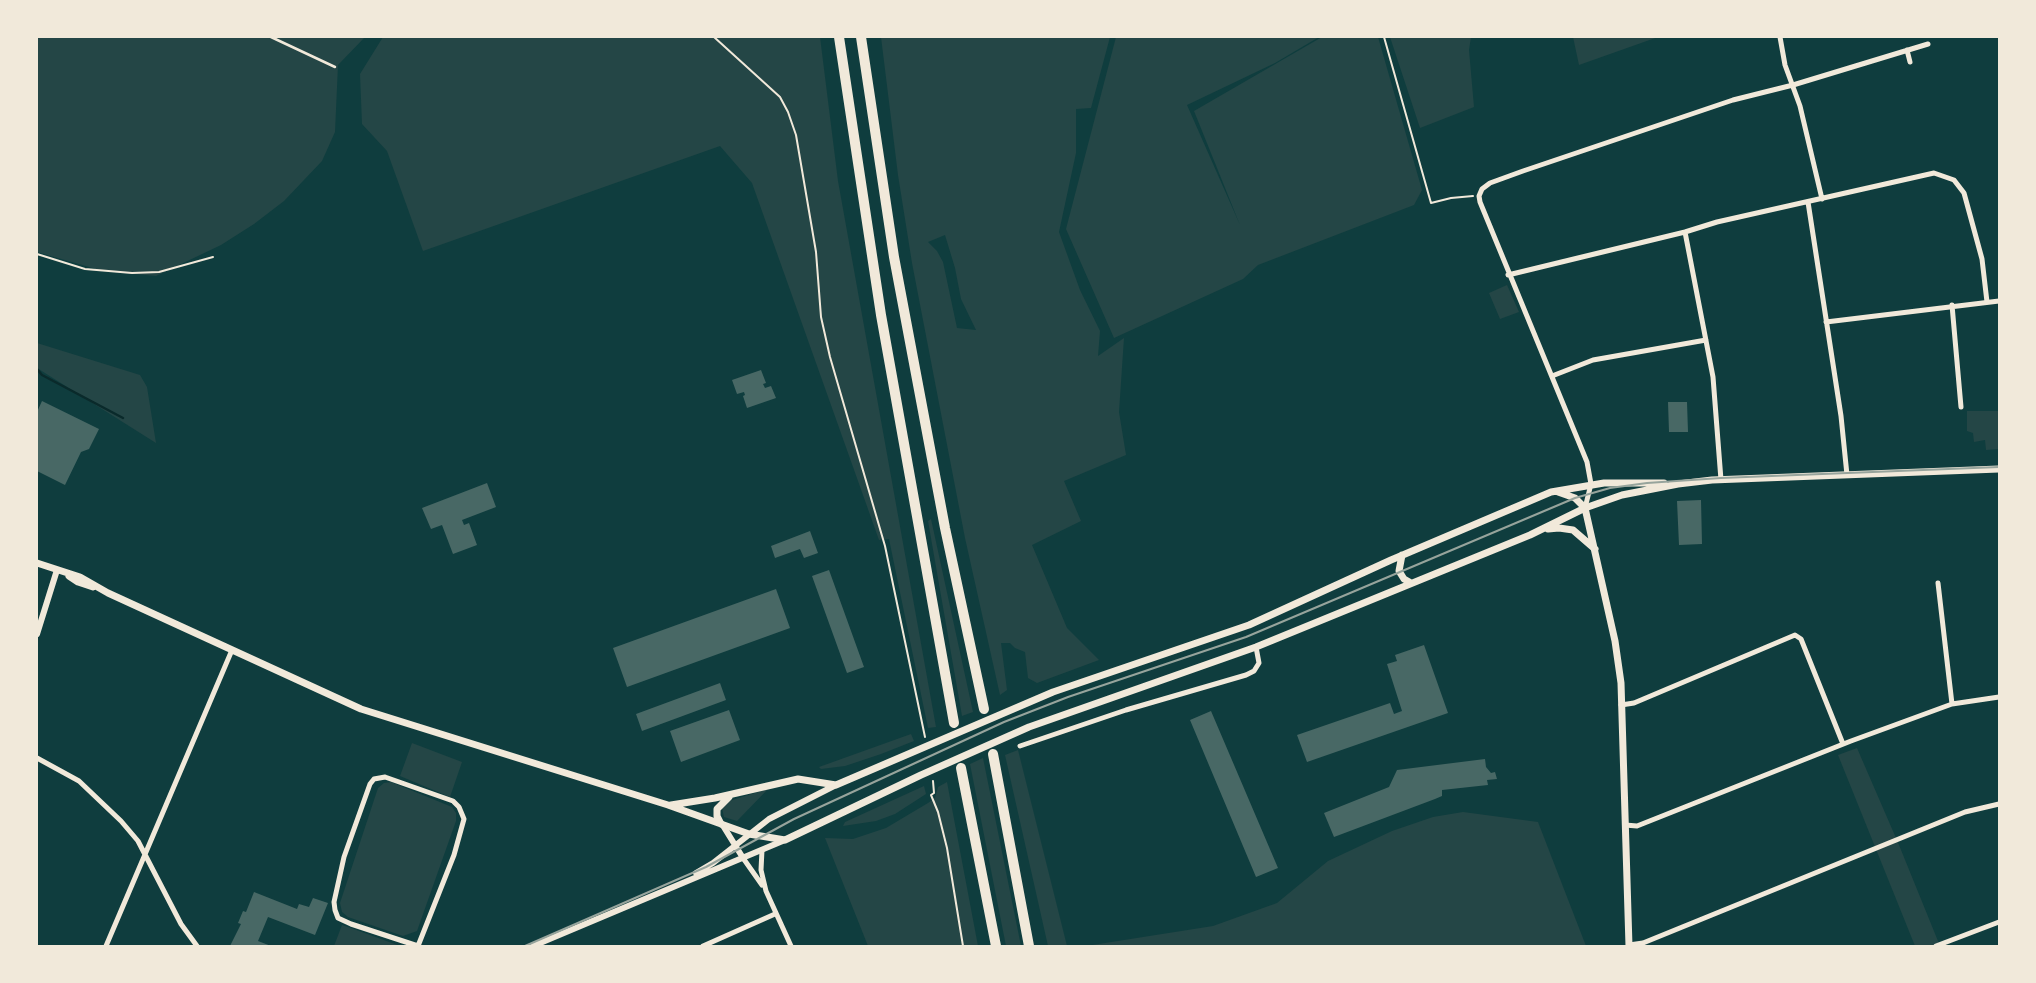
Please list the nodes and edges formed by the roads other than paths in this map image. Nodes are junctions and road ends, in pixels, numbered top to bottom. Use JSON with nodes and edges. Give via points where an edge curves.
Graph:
{"nodes":[{"id":1,"x":271,"y":37,"type":"edge"},
{"id":2,"x":839,"y":37,"type":"edge"},
{"id":3,"x":861,"y":37,"type":"edge"},
{"id":4,"x":1780,"y":37,"type":"edge"},
{"id":5,"x":1928,"y":44,"type":"dead end"},
{"id":6,"x":1907,"y":50,"type":"junction"},
{"id":7,"x":1910,"y":62,"type":"dead end"},
{"id":8,"x":335,"y":67,"type":"dead end"},
{"id":9,"x":1793,"y":85,"type":"junction"},
{"id":10,"x":1822,"y":199,"type":"junction"},
{"id":11,"x":1808,"y":202,"type":"junction"},
{"id":12,"x":1685,"y":232,"type":"junction"},
{"id":13,"x":1508,"y":275,"type":"junction"},
{"id":14,"x":1999,"y":301,"type":"edge"},
{"id":15,"x":1987,"y":302,"type":"junction"},
{"id":16,"x":1952,"y":305,"type":"junction"},
{"id":17,"x":1826,"y":322,"type":"junction"},
{"id":18,"x":1706,"y":340,"type":"junction"},
{"id":19,"x":1552,"y":376,"type":"junction"},
{"id":20,"x":1961,"y":407,"type":"dead end"},
{"id":21,"x":1999,"y":469,"type":"edge"},
{"id":22,"x":1847,"y":475,"type":"junction"},
{"id":23,"x":1721,"y":480,"type":"junction"},
{"id":24,"x":1591,"y":484,"type":"junction"},
{"id":25,"x":1678,"y":484,"type":"junction"},
{"id":26,"x":1551,"y":492,"type":"junction"},
{"id":27,"x":1585,"y":508,"type":"junction"},
{"id":28,"x":1542,"y":530,"type":"junction"},
{"id":29,"x":1595,"y":550,"type":"junction"},
{"id":30,"x":1402,"y":555,"type":"junction"},
{"id":31,"x":37,"y":563,"type":"edge"},
{"id":32,"x":61,"y":572,"type":"junction"},
{"id":33,"x":1411,"y":583,"type":"junction"},
{"id":34,"x":1938,"y":583,"type":"dead end"},
{"id":35,"x":37,"y":634,"type":"edge"},
{"id":36,"x":1256,"y":647,"type":"junction"},
{"id":37,"x":232,"y":650,"type":"junction"},
{"id":38,"x":1999,"y":697,"type":"edge"},
{"id":39,"x":1952,"y":704,"type":"junction"},
{"id":40,"x":1621,"y":705,"type":"junction"},
{"id":41,"x":984,"y":709,"type":"dead end"},
{"id":42,"x":954,"y":723,"type":"dead end"},
{"id":43,"x":1843,"y":744,"type":"junction"},
{"id":44,"x":1020,"y":746,"type":"dead end"},
{"id":45,"x":993,"y":754,"type":"dead end"},
{"id":46,"x":37,"y":758,"type":"edge"},
{"id":47,"x":961,"y":768,"type":"dead end"},
{"id":48,"x":836,"y":785,"type":"junction"},
{"id":49,"x":733,"y":794,"type":"junction"},
{"id":50,"x":1999,"y":803,"type":"edge"},
{"id":51,"x":667,"y":805,"type":"junction"},
{"id":52,"x":722,"y":824,"type":"junction"},
{"id":53,"x":1625,"y":825,"type":"junction"},
{"id":54,"x":749,"y":834,"type":"junction"},
{"id":55,"x":785,"y":840,"type":"junction"},
{"id":56,"x":736,"y":845,"type":"junction"},
{"id":57,"x":762,"y":850,"type":"junction"},
{"id":58,"x":144,"y":853,"type":"junction"},
{"id":59,"x":743,"y":858,"type":"junction"},
{"id":60,"x":682,"y":881,"type":"junction"},
{"id":61,"x":766,"y":891,"type":"junction"},
{"id":62,"x":775,"y":914,"type":"junction"},
{"id":63,"x":1999,"y":922,"type":"edge"},
{"id":64,"x":106,"y":946,"type":"edge"},
{"id":65,"x":197,"y":946,"type":"edge"},
{"id":66,"x":418,"y":946,"type":"edge"},
{"id":67,"x":533,"y":946,"type":"edge"},
{"id":68,"x":703,"y":946,"type":"edge"},
{"id":69,"x":791,"y":946,"type":"edge"},
{"id":70,"x":996,"y":946,"type":"edge"},
{"id":71,"x":1028,"y":946,"type":"edge"},
{"id":72,"x":1629,"y":946,"type":"edge"},
{"id":73,"x":1936,"y":946,"type":"edge"}],
"edges":[{"from":1,"to":8,"type":"lane"},
{"from":2,"to":42,"type":"highway","via":[[872,261]]},
{"from":3,"to":41,"type":"highway","via":[[894,257],[944,528]]},
{"from":4,"to":9,"type":"street"},
{"from":5,"to":6,"type":"street"},
{"from":6,"to":7,"type":"street"},
{"from":6,"to":9,"type":"street"},
{"from":9,"to":10,"type":"street"},
{"from":9,"to":13,"type":"street","via":[[1732,100],[1490,183],[1479,196]]},
{"from":10,"to":11,"type":"street"},
{"from":10,"to":15,"type":"street","via":[[1926,174],[1954,180],[1969,209]]},
{"from":11,"to":12,"type":"street"},
{"from":11,"to":17,"type":"street"},
{"from":12,"to":13,"type":"street"},
{"from":12,"to":18,"type":"street"},
{"from":13,"to":19,"type":"street"},
{"from":14,"to":15,"type":"street"},
{"from":15,"to":16,"type":"street"},
{"from":16,"to":17,"type":"street"},
{"from":16,"to":20,"type":"street"},
{"from":17,"to":22,"type":"street"},
{"from":18,"to":19,"type":"street","via":[[1593,360]]},
{"from":18,"to":23,"type":"street"},
{"from":19,"to":24,"type":"street","via":[[1584,454]]},
{"from":21,"to":22,"type":"main road"},
{"from":22,"to":23,"type":"main road"},
{"from":23,"to":25,"type":"main road"},
{"from":24,"to":25,"type":"main road"},
{"from":24,"to":26,"type":"main road"},
{"from":24,"to":27,"type":"street"},
{"from":25,"to":27,"type":"main road","via":[[1632,492]]},
{"from":26,"to":27,"type":"main road","via":[[1565,493]]},
{"from":26,"to":30,"type":"main road"},
{"from":27,"to":28,"type":"main road"},
{"from":27,"to":29,"type":"main road"},
{"from":28,"to":29,"type":"main road","via":[[1569,528]]},
{"from":28,"to":33,"type":"main road"},
{"from":29,"to":40,"type":"main road","via":[[1615,642]]},
{"from":30,"to":33,"type":"main road","via":[[1399,571]]},
{"from":30,"to":48,"type":"main road","via":[[1249,625],[1025,704]]},
{"from":31,"to":32,"type":"main road"},
{"from":32,"to":35,"type":"street"},
{"from":32,"to":37,"type":"main road"},
{"from":33,"to":36,"type":"main road"},
{"from":34,"to":39,"type":"street"},
{"from":36,"to":44,"type":"street","via":[[1259,663],[1246,675]]},
{"from":36,"to":55,"type":"main road","via":[[1029,727]]},
{"from":37,"to":51,"type":"main road","via":[[361,709]]},
{"from":37,"to":58,"type":"street"},
{"from":38,"to":39,"type":"street"},
{"from":39,"to":43,"type":"street"},
{"from":40,"to":43,"type":"street","via":[[1795,635],[1801,639]]},
{"from":40,"to":53,"type":"main road"},
{"from":43,"to":53,"type":"street","via":[[1637,826]]},
{"from":45,"to":71,"type":"highway"},
{"from":46,"to":58,"type":"street","via":[[79,781],[121,821]]},
{"from":47,"to":70,"type":"highway"},
{"from":48,"to":49,"type":"main road","via":[[798,779]]},
{"from":48,"to":54,"type":"street"},
{"from":49,"to":51,"type":"main road"},
{"from":49,"to":52,"type":"main road","via":[[717,808]]},
{"from":50,"to":72,"type":"street","via":[[1965,812]]},
{"from":51,"to":52,"type":"main road"},
{"from":52,"to":54,"type":"main road"},
{"from":52,"to":56,"type":"street"},
{"from":53,"to":72,"type":"main road"},
{"from":54,"to":55,"type":"main road"},
{"from":54,"to":56,"type":"street"},
{"from":55,"to":57,"type":"street"},
{"from":56,"to":59,"type":"street"},
{"from":56,"to":60,"type":"street"},
{"from":57,"to":59,"type":"street"},
{"from":57,"to":61,"type":"street"},
{"from":58,"to":64,"type":"street"},
{"from":58,"to":65,"type":"street"},
{"from":59,"to":60,"type":"street"},
{"from":59,"to":61,"type":"street"},
{"from":60,"to":67,"type":"street"},
{"from":61,"to":62,"type":"street"},
{"from":62,"to":68,"type":"street"},
{"from":62,"to":69,"type":"street"},
{"from":63,"to":73,"type":"street"},
{"from":66,"to":66,"type":"street","via":[[464,818],[453,801],[380,777],[370,783],[344,857],[335,910],[338,918]]}]}
